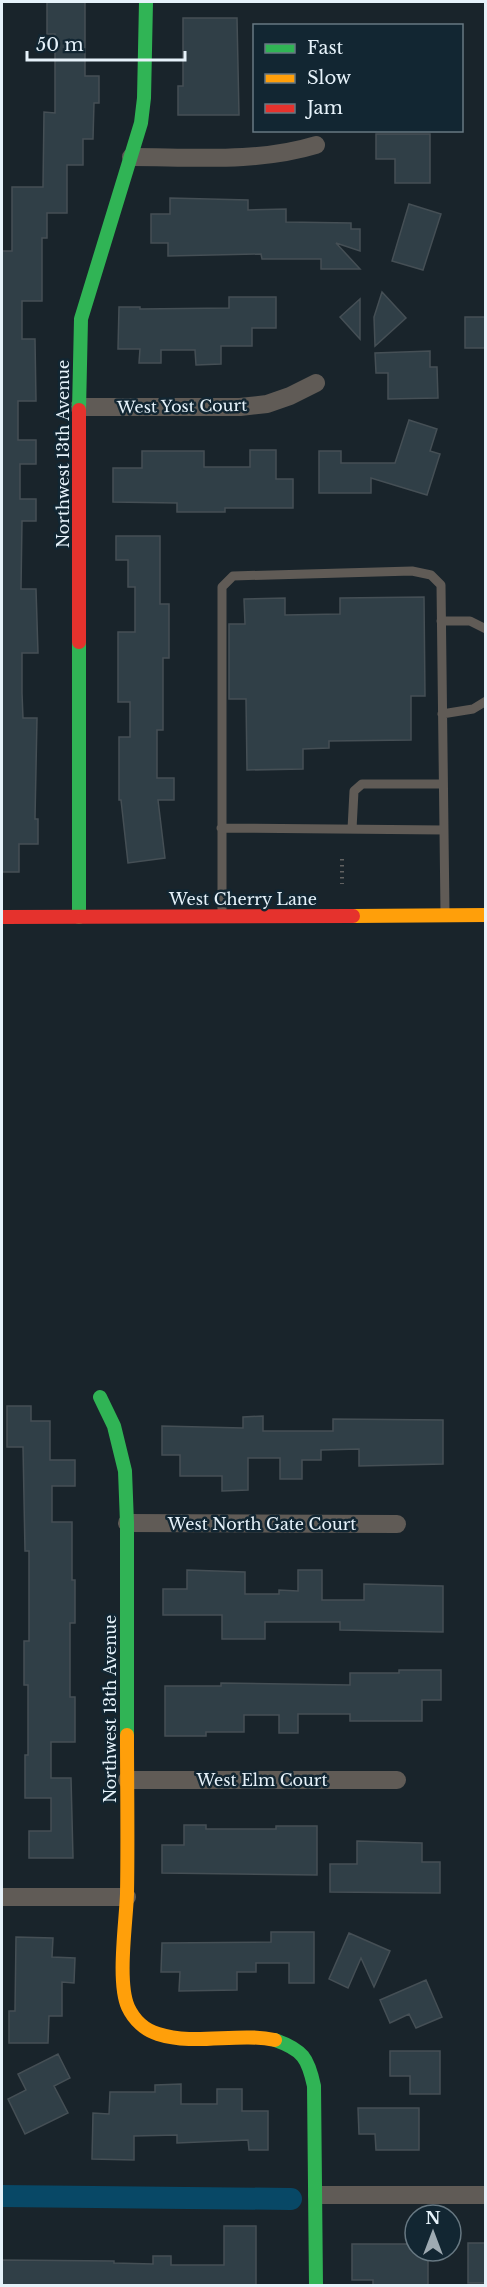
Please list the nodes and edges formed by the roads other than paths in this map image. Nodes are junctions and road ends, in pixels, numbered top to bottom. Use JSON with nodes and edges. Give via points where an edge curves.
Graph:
{"nodes":[{"id":1,"x":146,"y":2,"type":"edge"},
{"id":2,"x":316,"y":146,"type":"dead end"},
{"id":3,"x":131,"y":157,"type":"junction"},
{"id":4,"x":316,"y":383,"type":"dead end"},
{"id":5,"x":79,"y":407,"type":"junction"},
{"id":6,"x":441,"y":621,"type":"junction"},
{"id":7,"x":486,"y":629,"type":"edge"},
{"id":8,"x":486,"y":701,"type":"edge"},
{"id":9,"x":442,"y":714,"type":"junction"},
{"id":10,"x":443,"y":784,"type":"junction"},
{"id":11,"x":221,"y":828,"type":"junction"},
{"id":12,"x":352,"y":829,"type":"junction"},
{"id":13,"x":444,"y":830,"type":"junction"},
{"id":14,"x":222,"y":915,"type":"junction"},
{"id":15,"x":445,"y":915,"type":"junction"},
{"id":16,"x":486,"y":915,"type":"edge"},
{"id":17,"x":2,"y":917,"type":"edge"},
{"id":18,"x":79,"y":917,"type":"junction"},
{"id":19,"x":100,"y":1397,"type":"dead end"},
{"id":20,"x":127,"y":1523,"type":"junction"},
{"id":21,"x":397,"y":1524,"type":"dead end"},
{"id":22,"x":127,"y":1780,"type":"junction"},
{"id":23,"x":397,"y":1780,"type":"dead end"},
{"id":24,"x":2,"y":1897,"type":"edge"},
{"id":25,"x":127,"y":1898,"type":"junction"},
{"id":26,"x":317,"y":2195,"type":"junction"},
{"id":27,"x":486,"y":2195,"type":"edge"},
{"id":28,"x":316,"y":2286,"type":"edge"}],
"edges":[{"from":1,"to":3,"type":"street","name":"Northwest 13th Avenue","via":[[144,98]]},
{"from":2,"to":3,"type":"street","via":[[266,156]]},
{"from":3,"to":5,"type":"street","name":"Northwest 13th Avenue","via":[[81,319]]},
{"from":4,"to":5,"type":"street","name":"West Yost Court","via":[[267,404],[240,407]]},
{"from":5,"to":18,"type":"street","name":"Northwest 13th Avenue"},
{"from":6,"to":7,"type":"lane","via":[[470,621]]},
{"from":6,"to":9,"type":"lane"},
{"from":6,"to":11,"type":"lane","via":[[441,585],[431,575],[412,571],[233,576],[222,587]]},
{"from":8,"to":9,"type":"lane","via":[[473,709]]},
{"from":9,"to":10,"type":"lane"},
{"from":10,"to":12,"type":"lane","via":[[362,784],[354,791]]},
{"from":10,"to":13,"type":"lane"},
{"from":11,"to":12,"type":"lane"},
{"from":11,"to":14,"type":"lane"},
{"from":12,"to":13,"type":"lane"},
{"from":13,"to":15,"type":"lane"},
{"from":14,"to":15,"type":"street","name":"West Cherry Lane"},
{"from":14,"to":18,"type":"street","name":"West Cherry Lane"},
{"from":15,"to":16,"type":"street","name":"West Cherry Lane"},
{"from":17,"to":18,"type":"street","name":"West Cherry Lane"},
{"from":19,"to":20,"type":"street","name":"Northwest 13th Avenue","via":[[114,1426],[125,1471]]},
{"from":20,"to":21,"type":"street","name":"West North Gate Court"},
{"from":20,"to":22,"type":"street","name":"Northwest 13th Avenue"},
{"from":22,"to":23,"type":"street","name":"West Elm Court"},
{"from":22,"to":25,"type":"street","name":"Northwest 13th Avenue"},
{"from":24,"to":25,"type":"street"},
{"from":25,"to":26,"type":"street","name":"Northwest 13th Avenue","via":[[124,1991],[137,2024],[171,2038],[267,2038],[302,2052],[314,2087]]},
{"from":26,"to":27,"type":"street"},
{"from":26,"to":28,"type":"street"}]}
